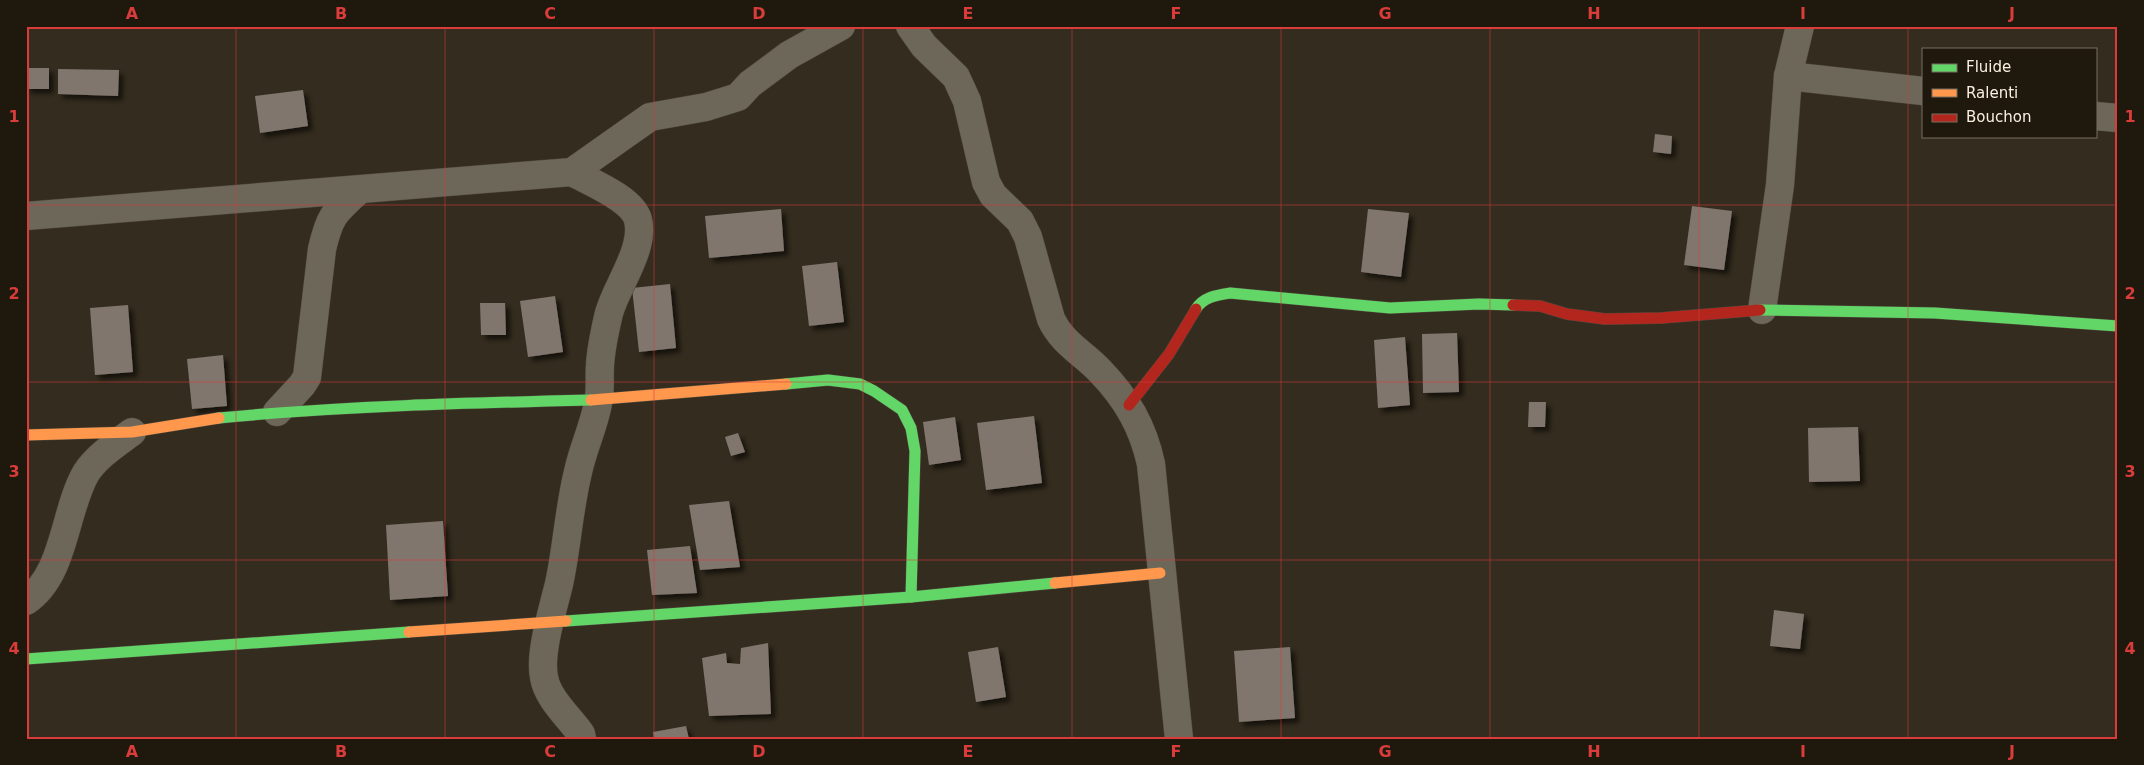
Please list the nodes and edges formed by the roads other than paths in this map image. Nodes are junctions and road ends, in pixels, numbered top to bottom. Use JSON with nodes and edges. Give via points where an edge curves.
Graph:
{"nodes":[{"id":1,"x":841,"y":26,"type":"edge"},
{"id":2,"x":910,"y":26,"type":"edge"},
{"id":3,"x":1800,"y":26,"type":"edge"},
{"id":4,"x":1788,"y":76,"type":"junction"},
{"id":5,"x":1922,"y":91,"type":"edge"},
{"id":6,"x":2096,"y":116,"type":"edge"},
{"id":7,"x":2118,"y":118,"type":"edge"},
{"id":8,"x":572,"y":172,"type":"junction"},
{"id":9,"x":359,"y":190,"type":"junction"},
{"id":10,"x":26,"y":216,"type":"edge"},
{"id":11,"x":1762,"y":310,"type":"junction"},
{"id":12,"x":2118,"y":326,"type":"edge"},
{"id":13,"x":599,"y":400,"type":"junction"},
{"id":14,"x":1129,"y":405,"type":"junction"},
{"id":15,"x":277,"y":412,"type":"junction"},
{"id":16,"x":132,"y":432,"type":"junction"},
{"id":17,"x":26,"y":435,"type":"edge"},
{"id":18,"x":1160,"y":573,"type":"junction"},
{"id":19,"x":911,"y":597,"type":"junction"},
{"id":20,"x":26,"y":601,"type":"edge"},
{"id":21,"x":549,"y":623,"type":"junction"},
{"id":22,"x":26,"y":659,"type":"edge"},
{"id":23,"x":582,"y":739,"type":"edge"},
{"id":24,"x":1179,"y":739,"type":"edge"}],
"edges":[{"from":1,"to":8,"type":"street","via":[[789,55],[738,97],[706,107],[650,117]]},
{"from":2,"to":14,"type":"street","via":[[924,46],[956,77],[967,101],[986,182],[993,195],[1020,221],[1028,237],[1057,331],[1100,371]]},
{"from":3,"to":4,"type":"street"},
{"from":4,"to":5,"type":"street"},
{"from":4,"to":11,"type":"street","via":[[1780,184]]},
{"from":6,"to":7,"type":"street"},
{"from":8,"to":9,"type":"street"},
{"from":8,"to":13,"type":"street","via":[[629,206],[638,219],[638,244],[613,299],[603,334]]},
{"from":9,"to":10,"type":"street"},
{"from":9,"to":15,"type":"street","via":[[333,215],[327,228],[307,377]]},
{"from":11,"to":12,"type":"street","via":[[1934,313]]},
{"from":11,"to":14,"type":"street","via":[[1605,319],[1567,314],[1540,306],[1479,304],[1390,308],[1230,293],[1214,295],[1198,305],[1169,354]]},
{"from":13,"to":15,"type":"street"},
{"from":13,"to":19,"type":"street","via":[[828,380],[860,384],[874,391],[902,410],[911,428],[915,451]]},
{"from":13,"to":21,"type":"street","via":[[578,472]]},
{"from":14,"to":18,"type":"street","via":[[1146,441]]},
{"from":15,"to":16,"type":"street","via":[[196,420]]},
{"from":16,"to":17,"type":"street"},
{"from":16,"to":20,"type":"street","via":[[102,454],[86,474],[51,569]]},
{"from":18,"to":19,"type":"street"},
{"from":18,"to":24,"type":"street"},
{"from":19,"to":21,"type":"street"},
{"from":21,"to":22,"type":"street"},
{"from":21,"to":23,"type":"street","via":[[543,677],[551,695]]}]}
